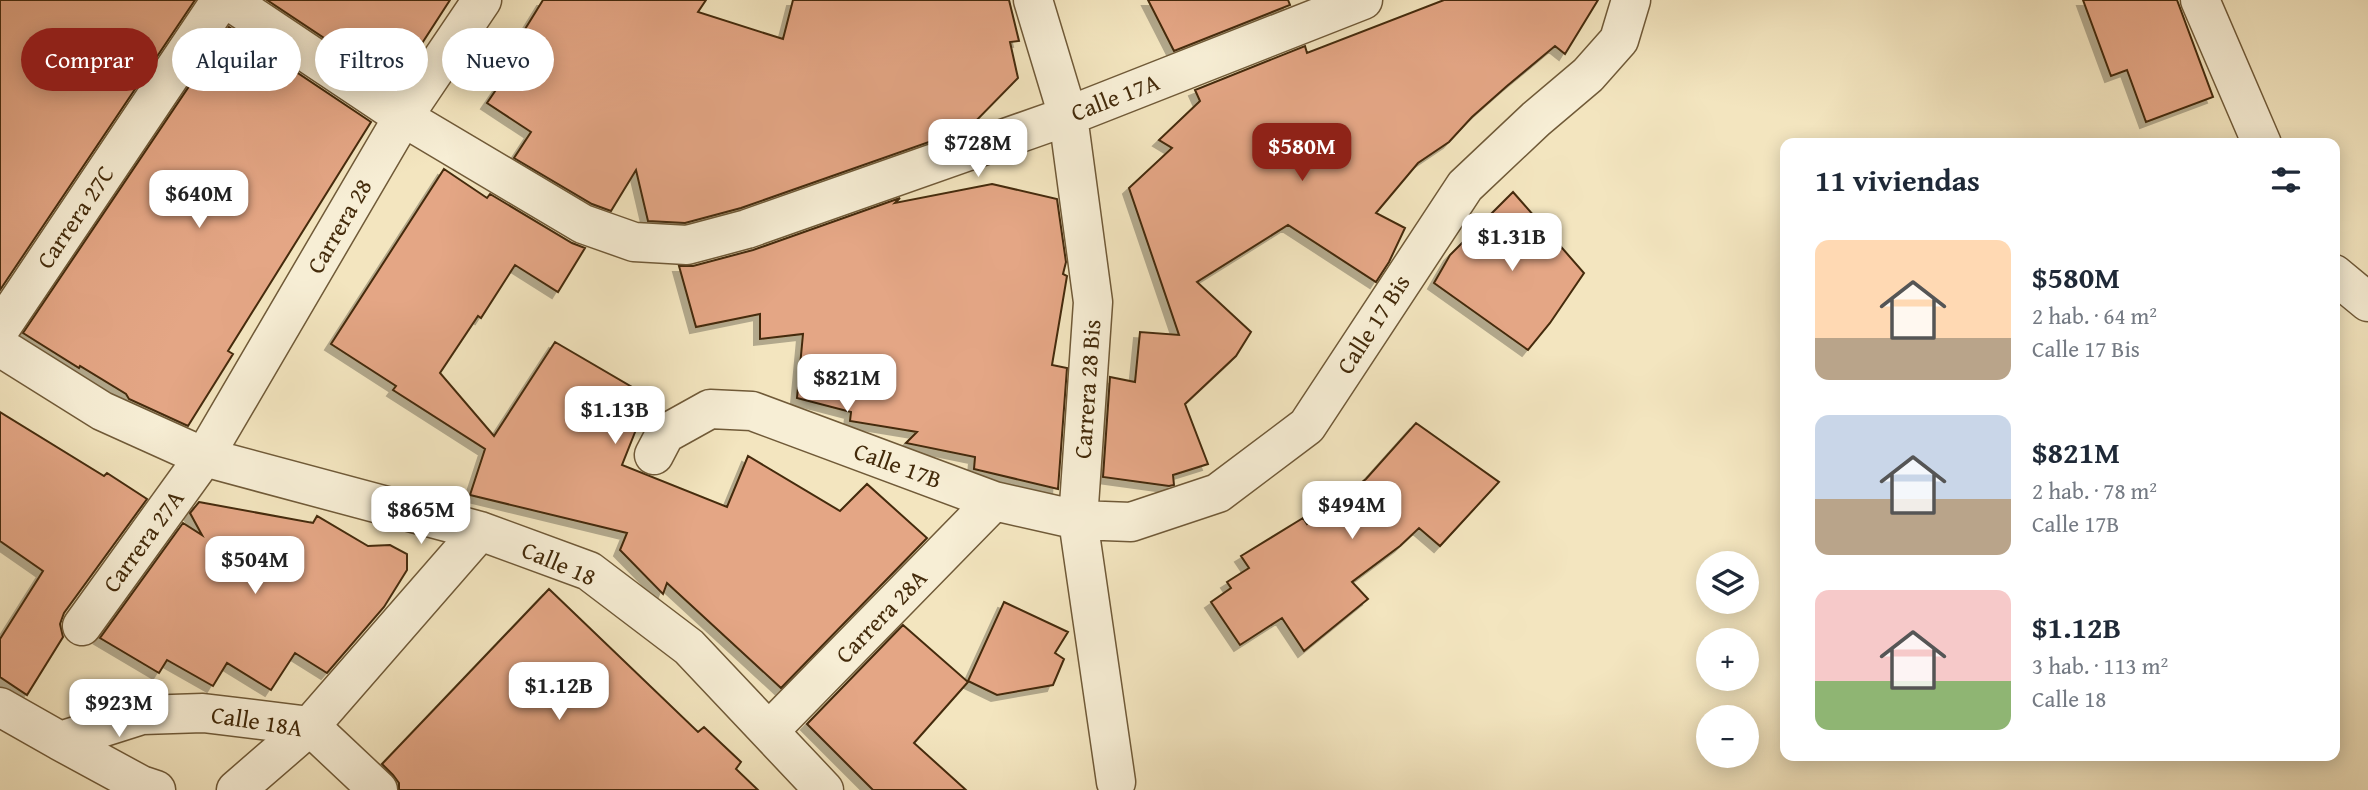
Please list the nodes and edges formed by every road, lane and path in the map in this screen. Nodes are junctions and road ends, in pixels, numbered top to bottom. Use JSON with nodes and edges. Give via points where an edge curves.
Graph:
{"nodes":[{"id":1,"x":221,"y":0,"type":"edge"},
{"id":2,"x":228,"y":0,"type":"edge"},
{"id":3,"x":482,"y":0,"type":"edge"},
{"id":4,"x":1033,"y":0,"type":"edge"},
{"id":5,"x":1363,"y":0,"type":"edge"},
{"id":6,"x":1631,"y":0,"type":"edge"},
{"id":7,"x":2200,"y":0,"type":"edge"},
{"id":8,"x":1068,"y":116,"type":"junction"},
{"id":9,"x":403,"y":117,"type":"junction"},
{"id":10,"x":2259,"y":138,"type":"edge"},
{"id":11,"x":2340,"y":279,"type":"edge"},
{"id":12,"x":2368,"y":302,"type":"edge"},
{"id":13,"x":0,"y":329,"type":"edge"},
{"id":14,"x":0,"y":347,"type":"edge"},
{"id":15,"x":654,"y":455,"type":"dead end"},
{"id":16,"x":204,"y":457,"type":"junction"},
{"id":17,"x":994,"y":501,"type":"junction"},
{"id":18,"x":1078,"y":520,"type":"junction"},
{"id":19,"x":480,"y":531,"type":"junction"},
{"id":20,"x":82,"y":625,"type":"dead end"},
{"id":21,"x":0,"y":707,"type":"edge"},
{"id":22,"x":310,"y":726,"type":"junction"},
{"id":23,"x":769,"y":731,"type":"junction"},
{"id":24,"x":60,"y":741,"type":"junction"},
{"id":25,"x":1116,"y":782,"type":"dead end"},
{"id":26,"x":156,"y":790,"type":"edge"},
{"id":27,"x":236,"y":790,"type":"edge"},
{"id":28,"x":378,"y":790,"type":"edge"},
{"id":29,"x":824,"y":790,"type":"edge"}],
"edges":[{"from":1,"to":13,"type":"street","name":"Carrera 27C"},
{"from":2,"to":9,"type":"street"},
{"from":3,"to":9,"type":"street","name":"Carrera 28"},
{"from":4,"to":8,"type":"street","name":"Carrera 28 Bis"},
{"from":5,"to":8,"type":"street","name":"Calle 17A"},
{"from":6,"to":18,"type":"street","name":"Calle 17 Bis","via":[[1619,40],[1588,75],[1465,186],[1307,426],[1218,493],[1131,522]]},
{"from":7,"to":10,"type":"street"},
{"from":8,"to":9,"type":"street","name":"Calle 17A","via":[[747,229],[687,245],[634,242],[583,224]]},
{"from":8,"to":18,"type":"street","name":"Carrera 28 Bis","via":[[1093,302]]},
{"from":9,"to":16,"type":"street","name":"Carrera 28"},
{"from":11,"to":12,"type":"street"},
{"from":14,"to":16,"type":"street","name":"Calle 18","via":[[102,411]]},
{"from":15,"to":17,"type":"street","name":"Calle 17B","via":[[665,434],[710,409],[752,411]]},
{"from":16,"to":19,"type":"street","name":"Calle 18"},
{"from":16,"to":20,"type":"street","name":"Carrera 27A"},
{"from":17,"to":18,"type":"street","name":"Calle 17B"},
{"from":17,"to":23,"type":"street","name":"Carrera 28A"},
{"from":18,"to":25,"type":"street","name":"Carrera 28 Bis"},
{"from":19,"to":22,"type":"street"},
{"from":19,"to":23,"type":"street","name":"Calle 18","via":[[589,571],[690,647]]},
{"from":21,"to":24,"type":"street"},
{"from":22,"to":24,"type":"street","name":"Calle 18A","via":[[204,713],[142,715]]},
{"from":22,"to":27,"type":"street"},
{"from":22,"to":28,"type":"street","name":"Calle 18A"},
{"from":23,"to":29,"type":"street","name":"Calle 18"},
{"from":24,"to":26,"type":"street"}]}
